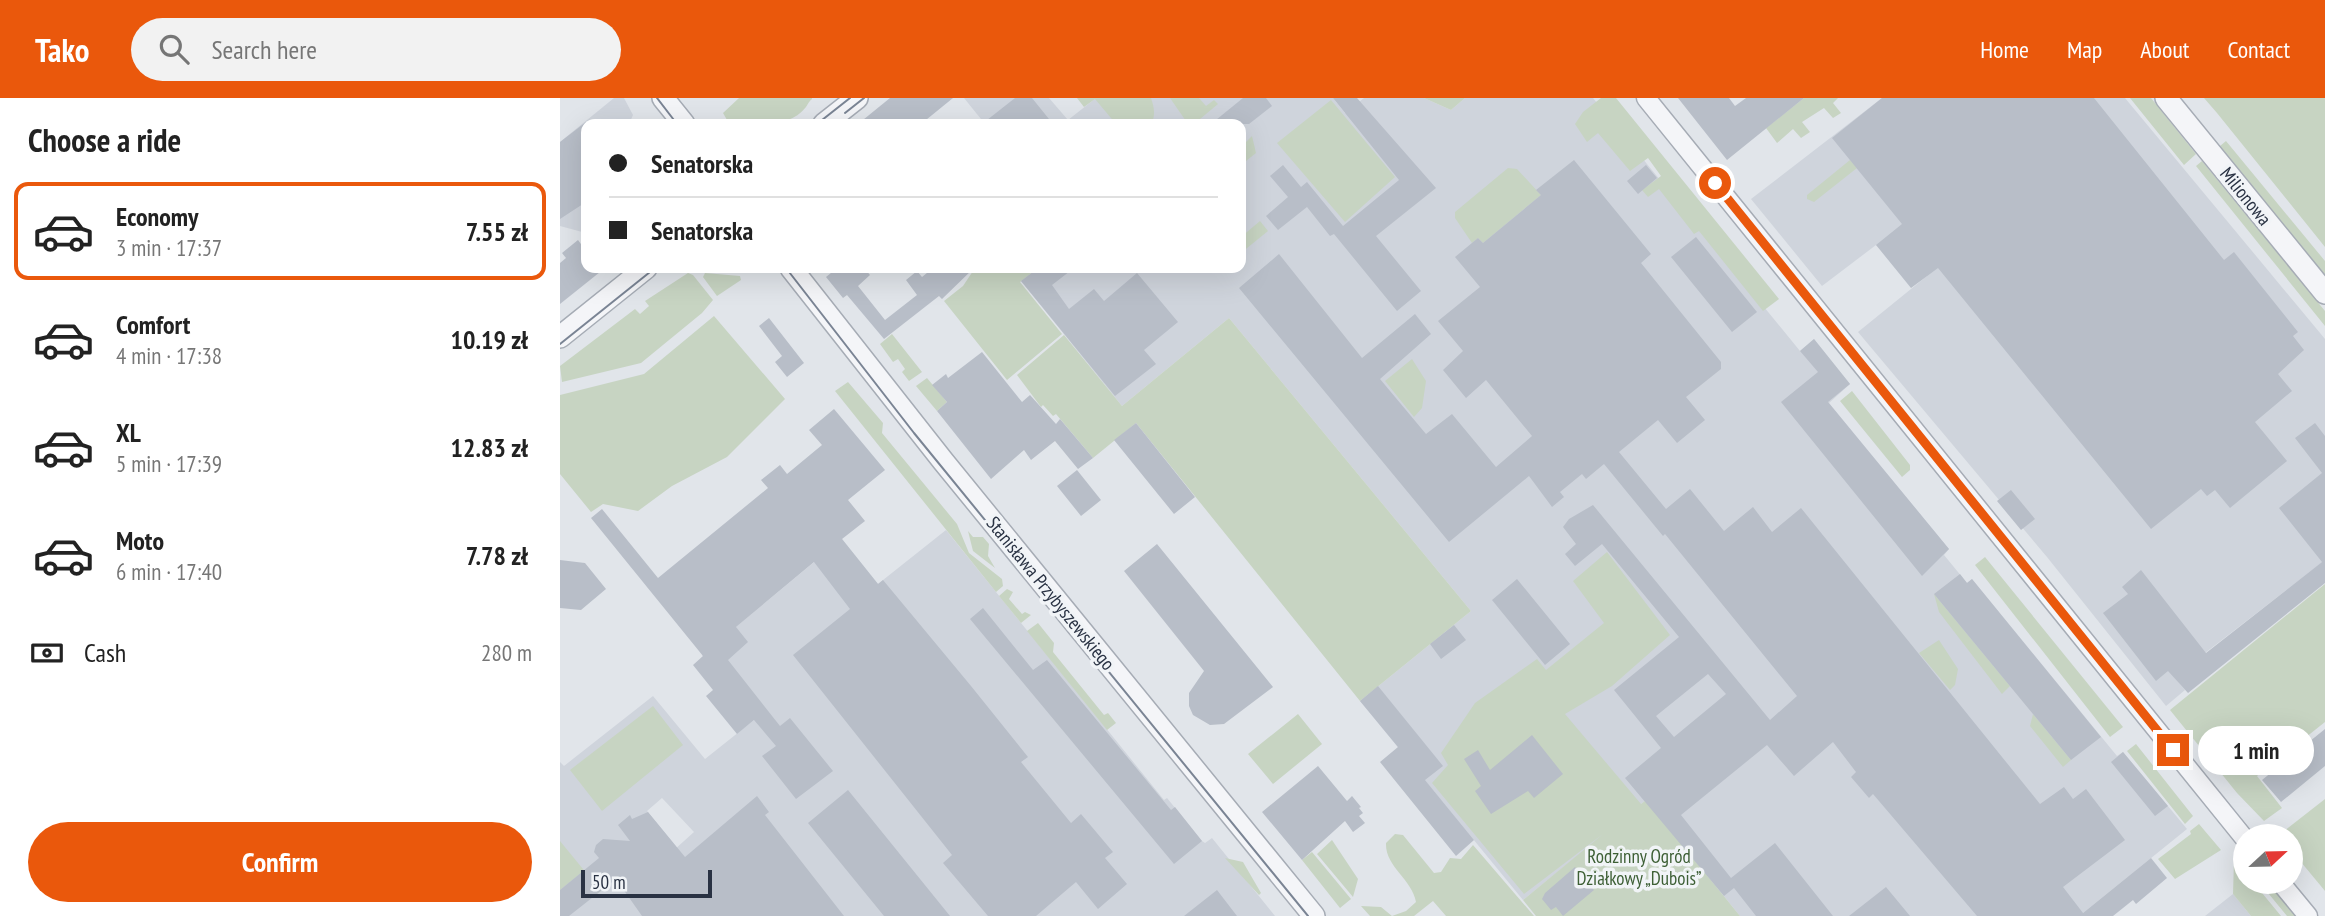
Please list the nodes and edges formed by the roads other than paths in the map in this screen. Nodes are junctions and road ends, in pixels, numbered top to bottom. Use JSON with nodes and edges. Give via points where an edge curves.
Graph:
{"nodes":[{"id":1,"x":663,"y":98,"type":"edge"},
{"id":2,"x":857,"y":98,"type":"edge"},
{"id":3,"x":1646,"y":98,"type":"edge"},
{"id":4,"x":2166,"y":98,"type":"edge"},
{"id":5,"x":680,"y":119,"type":"edge"},
{"id":6,"x":830,"y":119,"type":"edge"},
{"id":7,"x":640,"y":273,"type":"edge"},
{"id":8,"x":795,"y":273,"type":"edge"},
{"id":9,"x":2325,"y":293,"type":"edge"},
{"id":10,"x":560,"y":337,"type":"edge"},
{"id":11,"x":2233,"y":824,"type":"edge"},
{"id":12,"x":2290,"y":894,"type":"edge"},
{"id":13,"x":1314,"y":916,"type":"edge"},
{"id":14,"x":2308,"y":916,"type":"edge"}],
"edges":[{"from":1,"to":5,"type":"street"},
{"from":2,"to":6,"type":"street"},
{"from":3,"to":11,"type":"street"},
{"from":4,"to":9,"type":"street","name":"Milionowa"},
{"from":7,"to":10,"type":"street"},
{"from":8,"to":13,"type":"street","name":"Stanisława Przybyszewskiego"},
{"from":12,"to":14,"type":"street"}]}
